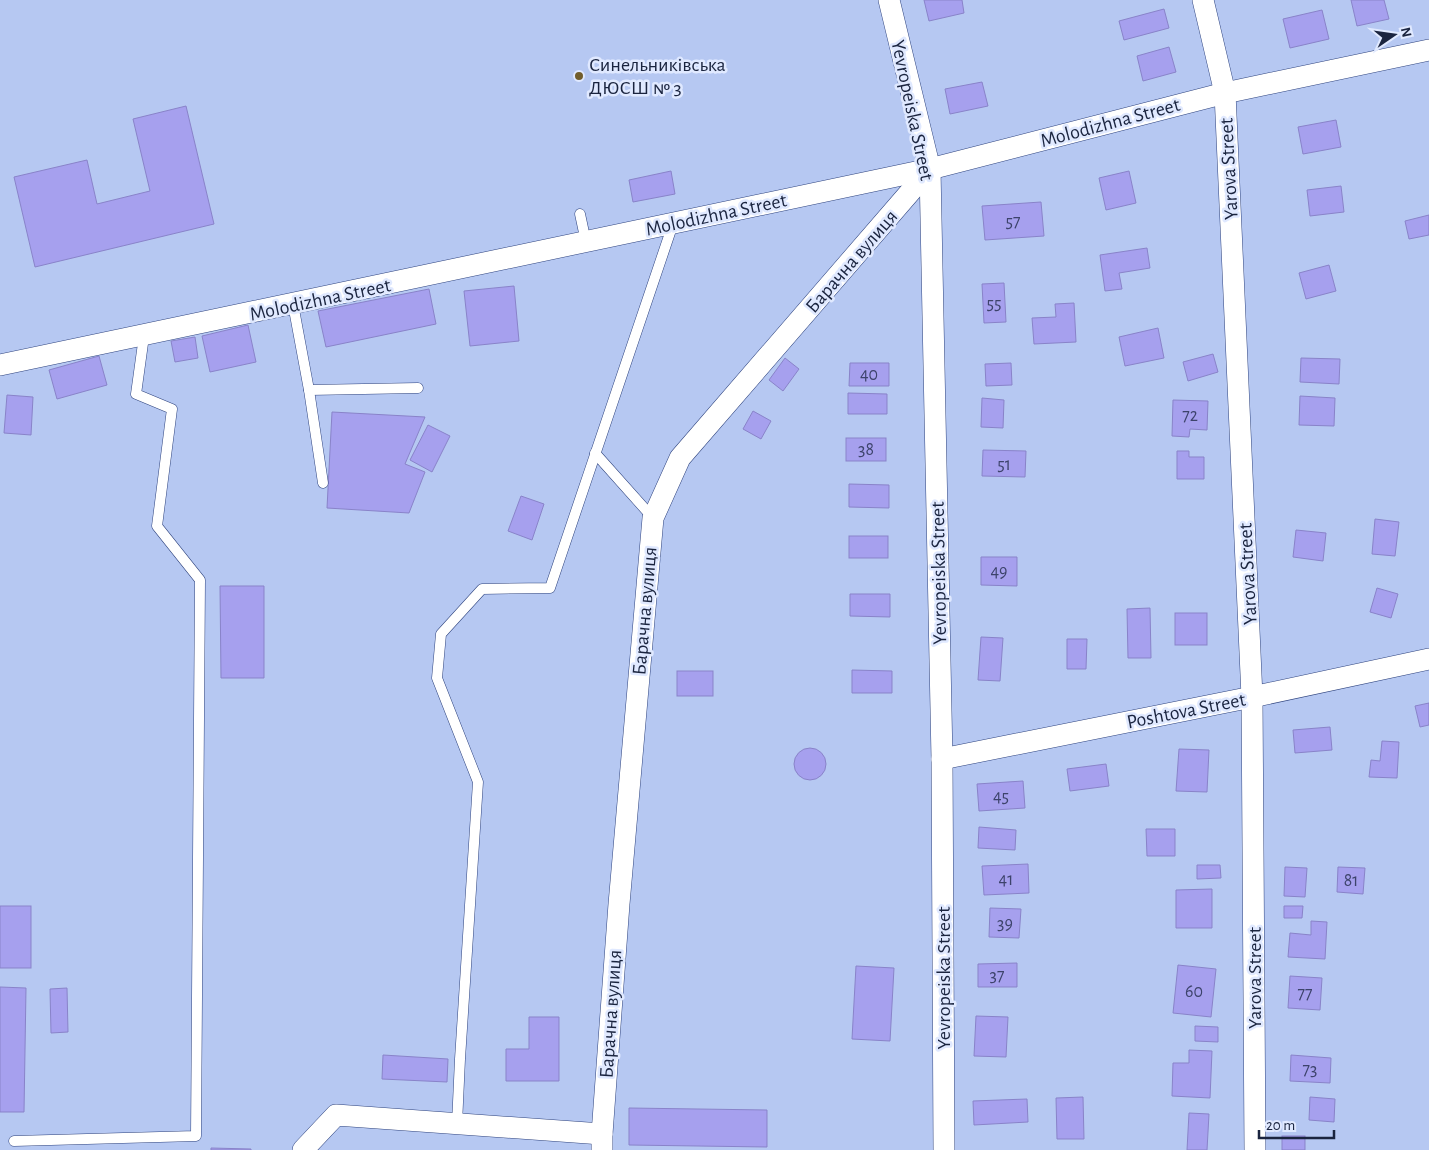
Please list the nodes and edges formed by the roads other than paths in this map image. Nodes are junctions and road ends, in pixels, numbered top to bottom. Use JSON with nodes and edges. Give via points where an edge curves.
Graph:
{"nodes":[{"id":1,"x":889,"y":0,"type":"edge"},
{"id":2,"x":1203,"y":0,"type":"edge"},
{"id":3,"x":1429,"y":50,"type":"edge"},
{"id":4,"x":1225,"y":92,"type":"junction"},
{"id":5,"x":930,"y":169,"type":"junction"},
{"id":6,"x":580,"y":214,"type":"dead end"},
{"id":7,"x":673,"y":224,"type":"junction"},
{"id":8,"x":586,"y":242,"type":"junction"},
{"id":9,"x":292,"y":304,"type":"junction"},
{"id":10,"x":144,"y":336,"type":"junction"},
{"id":11,"x":0,"y":366,"type":"edge"},
{"id":12,"x":418,"y":388,"type":"dead end"},
{"id":13,"x":309,"y":390,"type":"junction"},
{"id":14,"x":595,"y":453,"type":"junction"},
{"id":15,"x":323,"y":484,"type":"dead end"},
{"id":16,"x":653,"y":518,"type":"junction"},
{"id":17,"x":1429,"y":659,"type":"edge"},
{"id":18,"x":1252,"y":696,"type":"junction"},
{"id":19,"x":942,"y":759,"type":"junction"},
{"id":20,"x":457,"y":1124,"type":"junction"},
{"id":21,"x":14,"y":1141,"type":"dead end"},
{"id":22,"x":602,"y":1142,"type":"edge"},
{"id":23,"x":303,"y":1150,"type":"edge"},
{"id":24,"x":944,"y":1150,"type":"edge"},
{"id":25,"x":1255,"y":1150,"type":"edge"}],
"edges":[{"from":1,"to":5,"type":"street","name":"Yevropeiska Street"},
{"from":2,"to":4,"type":"street","name":"Yarova Street"},
{"from":3,"to":4,"type":"street","name":"Molodizhna Street"},
{"from":4,"to":5,"type":"street","name":"Molodizhna Street"},
{"from":4,"to":18,"type":"street","name":"Yarova Street"},
{"from":5,"to":7,"type":"street","name":"Molodizhna Street"},
{"from":5,"to":16,"type":"street","name":"Барачна вулиця","via":[[680,458]]},
{"from":5,"to":19,"type":"street","name":"Yevropeiska Street"},
{"from":6,"to":8,"type":"lane"},
{"from":7,"to":8,"type":"street","name":"Molodizhna Street"},
{"from":7,"to":14,"type":"lane"},
{"from":8,"to":9,"type":"street","name":"Molodizhna Street"},
{"from":9,"to":10,"type":"street","name":"Molodizhna Street"},
{"from":9,"to":13,"type":"lane"},
{"from":10,"to":11,"type":"street","name":"Molodizhna Street"},
{"from":10,"to":21,"type":"lane","via":[[136,394],[172,409],[157,526],[200,580],[196,1136]]},
{"from":12,"to":13,"type":"lane"},
{"from":13,"to":15,"type":"lane"},
{"from":14,"to":16,"type":"lane"},
{"from":14,"to":20,"type":"lane","via":[[550,588],[482,589],[441,634],[437,678],[478,782]]},
{"from":16,"to":22,"type":"street","name":"Барачна вулиця"},
{"from":17,"to":18,"type":"street","name":"Poshtova Street"},
{"from":18,"to":19,"type":"street","name":"Poshtova Street"},
{"from":18,"to":25,"type":"street","name":"Yarova Street"},
{"from":19,"to":24,"type":"street","name":"Yevropeiska Street"},
{"from":20,"to":22,"type":"street"},
{"from":20,"to":23,"type":"street","via":[[336,1115]]}]}
